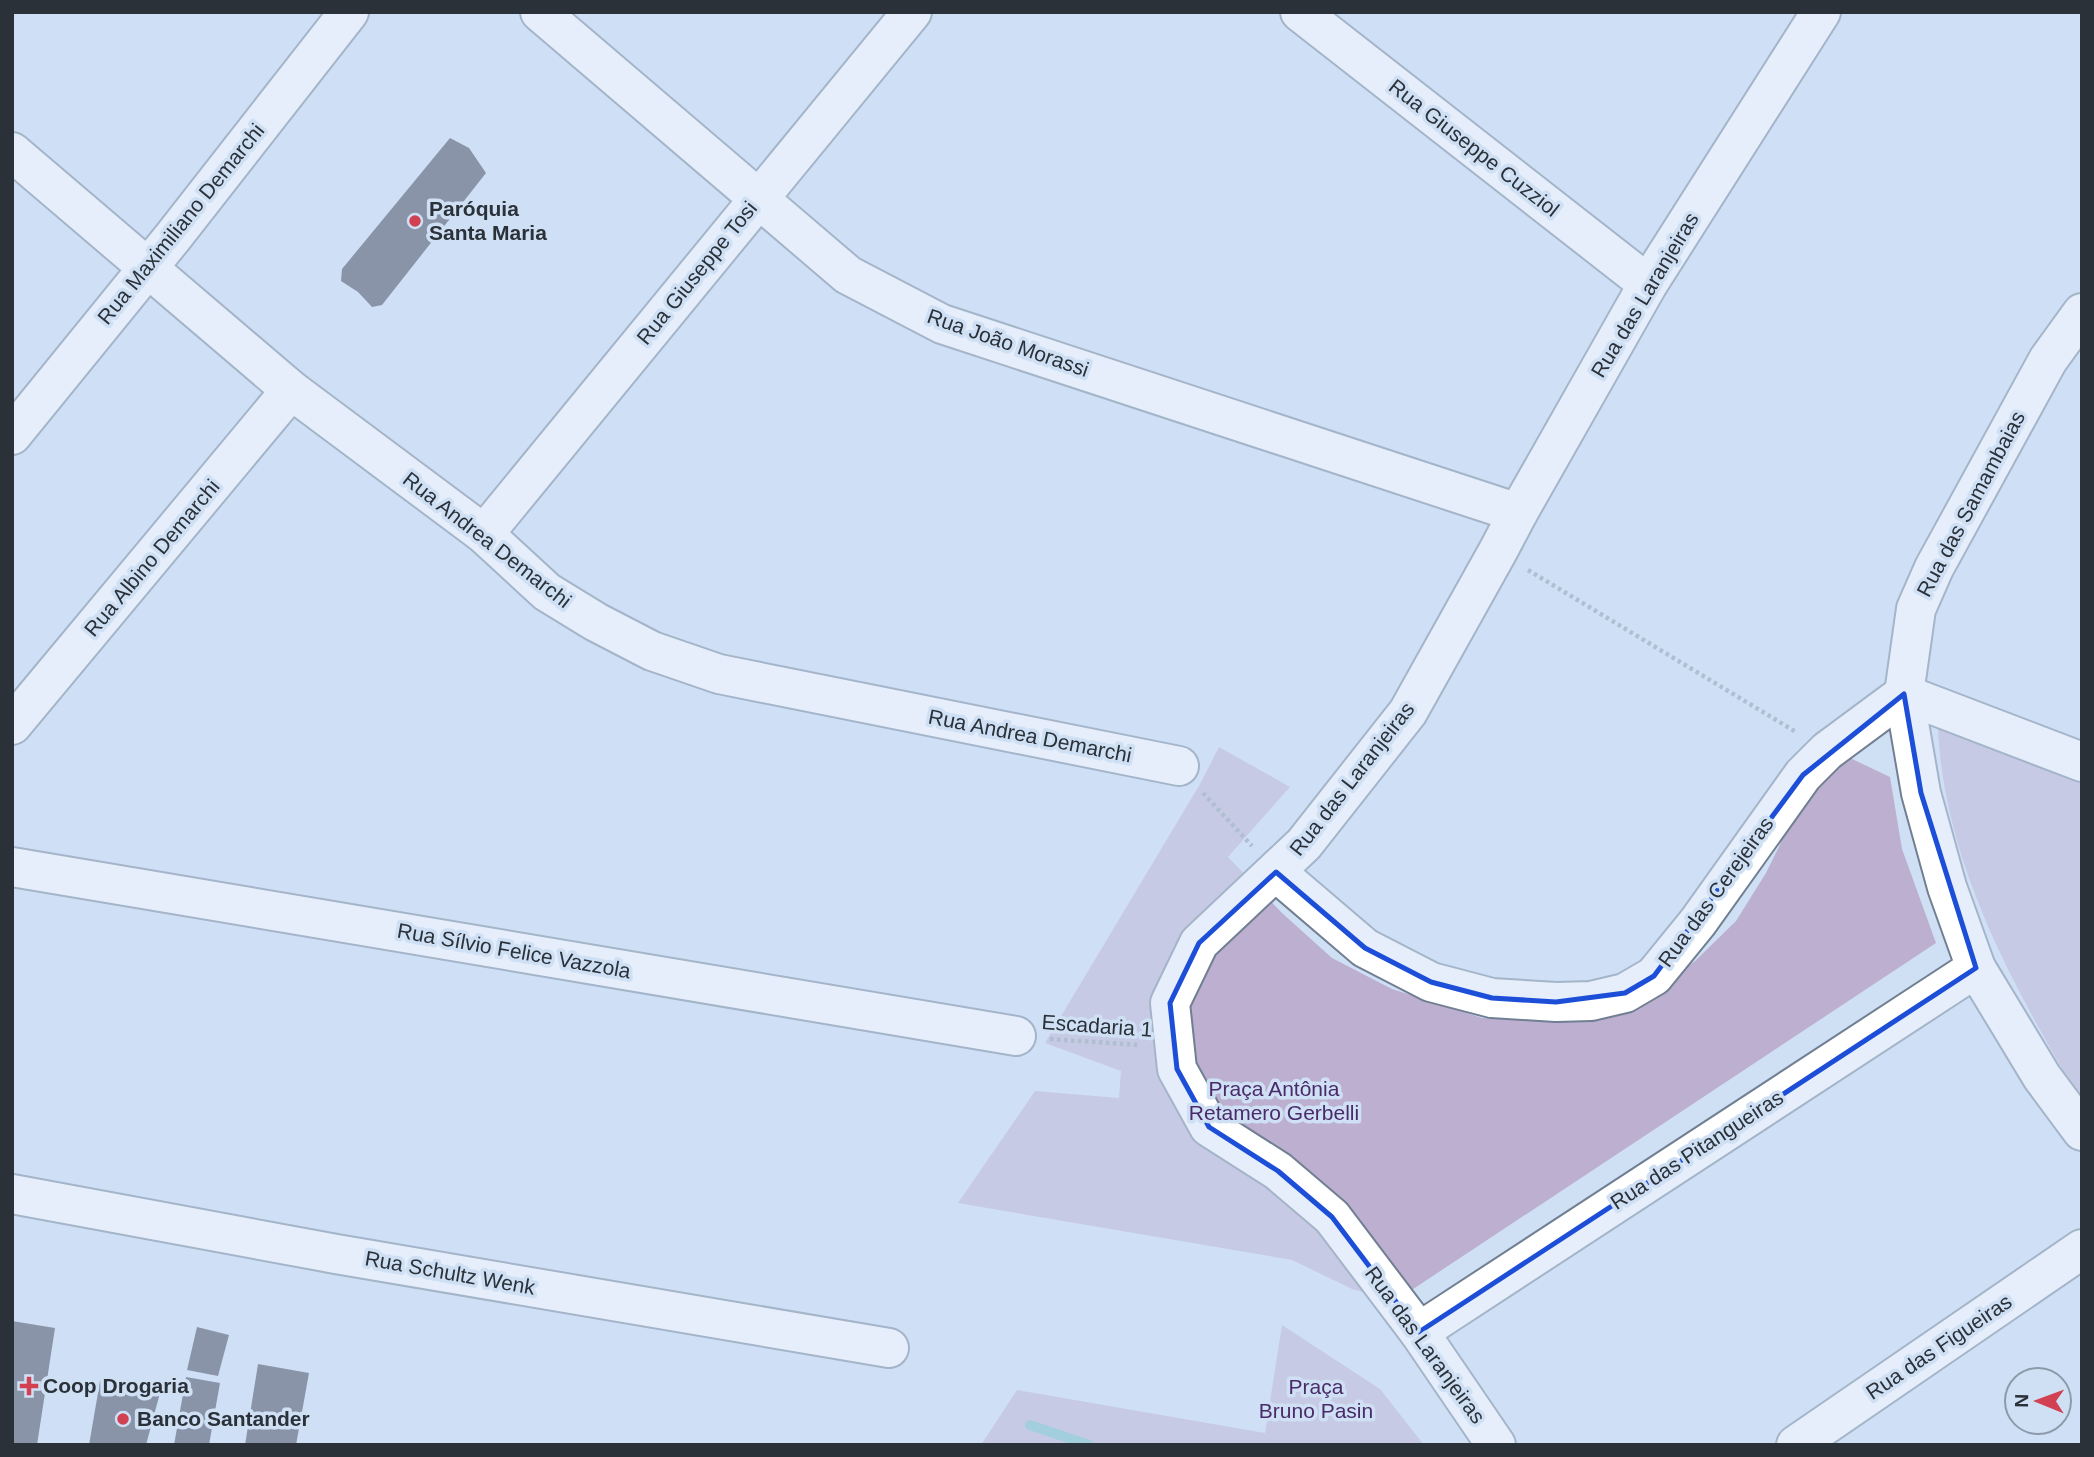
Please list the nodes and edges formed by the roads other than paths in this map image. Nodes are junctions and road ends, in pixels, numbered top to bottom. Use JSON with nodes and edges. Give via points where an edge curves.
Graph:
{"nodes":[{"id":1,"x":349,"y":12,"type":"edge"},
{"id":2,"x":540,"y":12,"type":"edge"},
{"id":3,"x":912,"y":12,"type":"edge"},
{"id":4,"x":1300,"y":12,"type":"edge"},
{"id":5,"x":1816,"y":14,"type":"edge"},
{"id":6,"x":12,"y":152,"type":"edge"},
{"id":7,"x":758,"y":198,"type":"junction"},
{"id":8,"x":147,"y":268,"type":"junction"},
{"id":9,"x":1648,"y":284,"type":"junction"},
{"id":10,"x":2082,"y":313,"type":"edge"},
{"id":11,"x":291,"y":390,"type":"junction"},
{"id":12,"x":12,"y":435,"type":"edge"},
{"id":13,"x":1518,"y":513,"type":"junction"},
{"id":14,"x":484,"y":534,"type":"junction"},
{"id":15,"x":1904,"y":694,"type":"junction"},
{"id":16,"x":12,"y":725,"type":"edge"},
{"id":17,"x":2082,"y":762,"type":"edge"},
{"id":18,"x":1179,"y":766,"type":"road end"},
{"id":19,"x":12,"y":867,"type":"edge"},
{"id":20,"x":1276,"y":873,"type":"junction"},
{"id":21,"x":1976,"y":968,"type":"junction"},
{"id":22,"x":1016,"y":1036,"type":"road end"},
{"id":23,"x":2082,"y":1131,"type":"edge"},
{"id":24,"x":12,"y":1194,"type":"edge"},
{"id":25,"x":2082,"y":1248,"type":"edge"},
{"id":26,"x":1419,"y":1332,"type":"junction"},
{"id":27,"x":889,"y":1348,"type":"dead end"},
{"id":28,"x":1496,"y":1445,"type":"edge"},
{"id":29,"x":1796,"y":1445,"type":"edge"}],
"edges":[{"from":1,"to":8,"type":"street","name":"Rua Maximiliano Demarchi"},
{"from":2,"to":7,"type":"street","name":"Rua João Morassi"},
{"from":3,"to":7,"type":"street","name":"Rua Giuseppe Tosi"},
{"from":4,"to":9,"type":"street","name":"Rua Giuseppe Cuzziol"},
{"from":5,"to":9,"type":"street","name":"Rua das Laranjeiras"},
{"from":6,"to":8,"type":"street","name":"Rua Andrea Demarchi"},
{"from":7,"to":13,"type":"street","name":"Rua João Morassi","via":[[848,275],[942,324]]},
{"from":7,"to":14,"type":"street","name":"Rua Giuseppe Tosi"},
{"from":8,"to":11,"type":"street","name":"Rua Andrea Demarchi"},
{"from":8,"to":12,"type":"street","name":"Rua Maximiliano Demarchi"},
{"from":9,"to":13,"type":"street","name":"Rua das Laranjeiras"},
{"from":10,"to":15,"type":"street","name":"Rua das Samambaias","via":[[2049,360],[1934,568],[1916,609]]},
{"from":11,"to":14,"type":"street","name":"Rua Andrea Demarchi"},
{"from":11,"to":16,"type":"street","name":"Rua Albino Demarchi"},
{"from":13,"to":20,"type":"street","name":"Rua das Laranjeiras","via":[[1408,712]]},
{"from":14,"to":18,"type":"street","name":"Rua Andrea Demarchi","via":[[547,592],[596,622],[652,651],[719,674]]},
{"from":15,"to":17,"type":"street"},
{"from":15,"to":20,"type":"street","name":"Rua das Cerejeiras","via":[[1826,751],[1803,775],[1654,976],[1625,993],[1591,1001],[1518,1000],[1431,982],[1365,948]]},
{"from":15,"to":21,"type":"street","name":"Rua das Samambaias","via":[[1921,793]]},
{"from":19,"to":22,"type":"street","name":"Rua Sílvio Felice Vazzola"},
{"from":20,"to":26,"type":"street","name":"Rua das Laranjeiras","via":[[1199,943],[1170,1003],[1177,1069],[1209,1127],[1278,1171],[1332,1217]]},
{"from":21,"to":23,"type":"street","name":"Rua das Samambaias","via":[[2042,1077]]},
{"from":21,"to":26,"type":"street","name":"Rua das Pitangueiras"},
{"from":24,"to":27,"type":"street","name":"Rua Schultz Wenk"},
{"from":25,"to":29,"type":"street","name":"Rua das Figueiras"},
{"from":26,"to":28,"type":"street","name":"Rua das Laranjeiras"}]}
